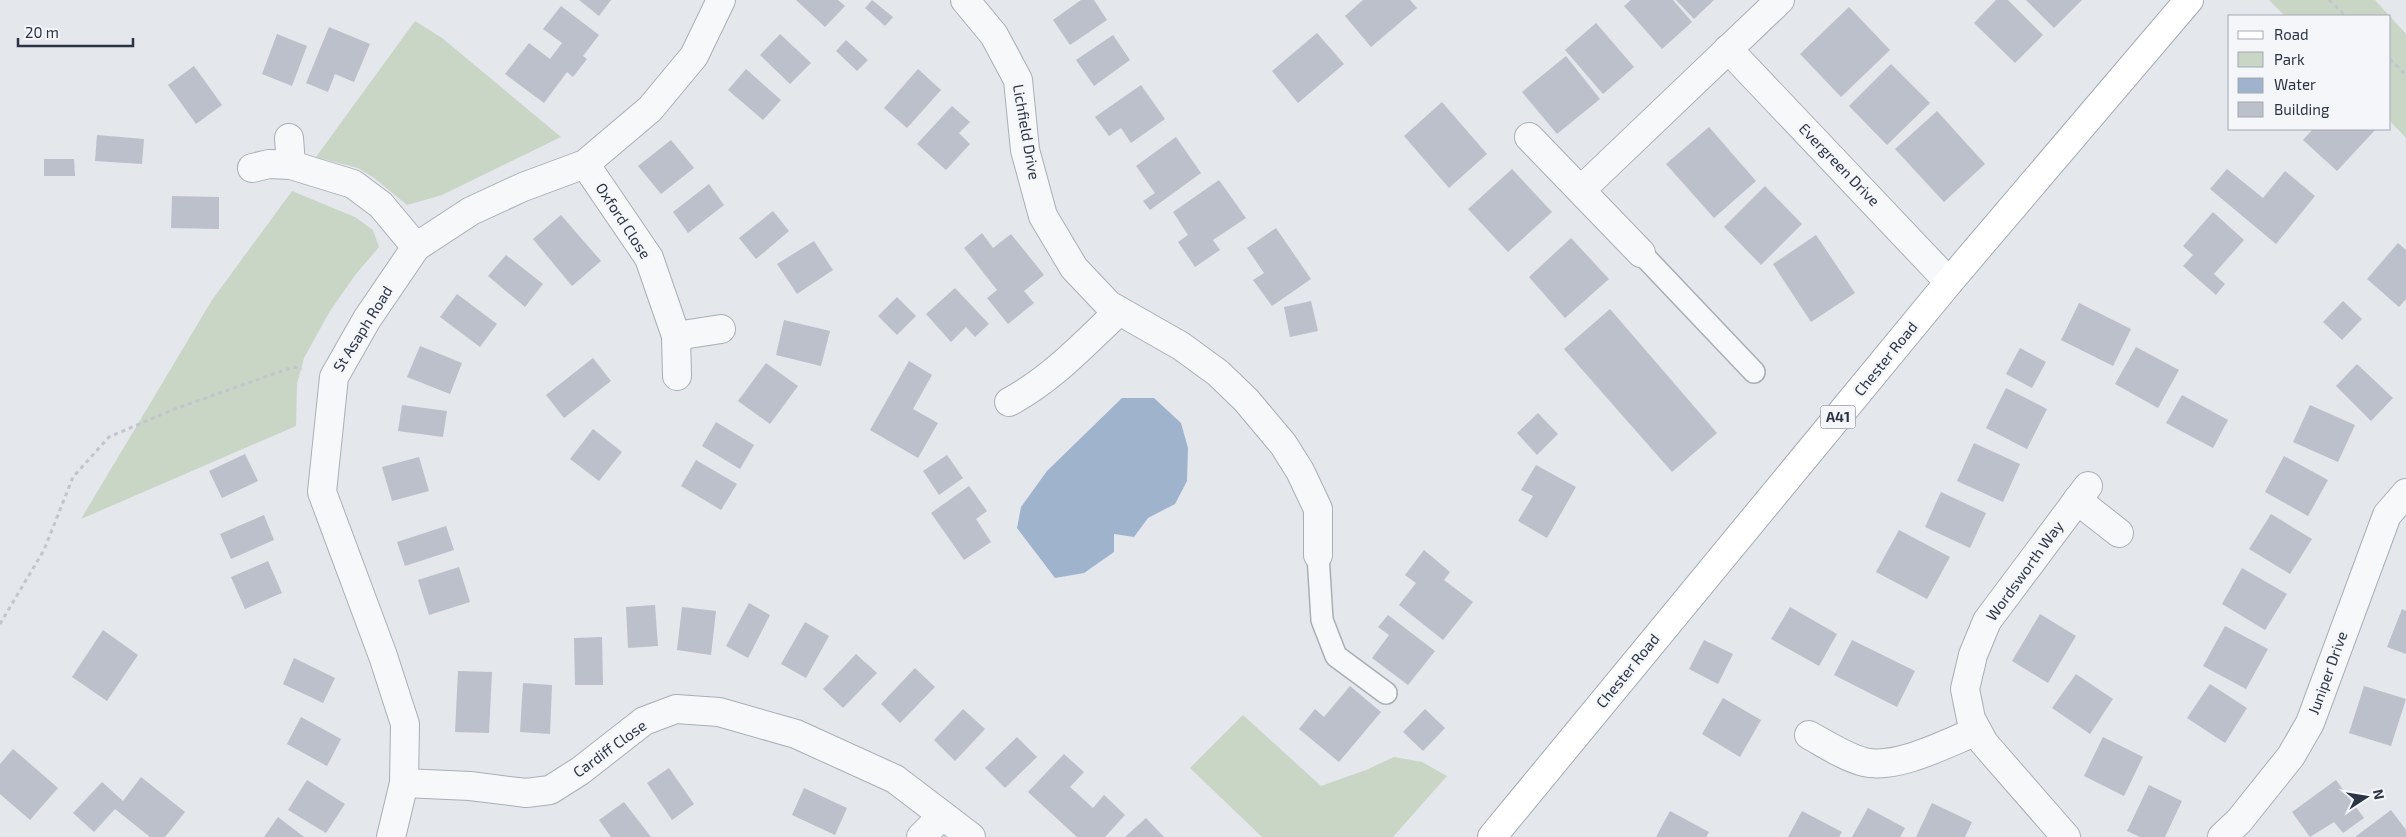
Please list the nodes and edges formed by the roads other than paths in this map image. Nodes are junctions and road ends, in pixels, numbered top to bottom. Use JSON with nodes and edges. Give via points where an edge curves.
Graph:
{"nodes":[{"id":1,"x":721,"y":0,"type":"edge"},
{"id":2,"x":965,"y":0,"type":"edge"},
{"id":3,"x":1780,"y":0,"type":"edge"},
{"id":4,"x":2188,"y":0,"type":"edge"},
{"id":5,"x":1728,"y":49,"type":"junction"},
{"id":6,"x":1529,"y":137,"type":"dead end"},
{"id":7,"x":290,"y":138,"type":"dead end"},
{"id":8,"x":586,"y":164,"type":"junction"},
{"id":9,"x":291,"y":165,"type":"junction"},
{"id":10,"x":252,"y":168,"type":"dead end"},
{"id":11,"x":1581,"y":190,"type":"junction"},
{"id":12,"x":416,"y":247,"type":"junction"},
{"id":13,"x":1640,"y":254,"type":"joint"},
{"id":14,"x":1949,"y":282,"type":"junction"},
{"id":15,"x":1119,"y":311,"type":"junction"},
{"id":16,"x":721,"y":329,"type":"dead end"},
{"id":17,"x":676,"y":336,"type":"junction"},
{"id":18,"x":1754,"y":372,"type":"dead end"},
{"id":19,"x":677,"y":376,"type":"dead end"},
{"id":20,"x":1009,"y":402,"type":"dead end"},
{"id":21,"x":2406,"y":493,"type":"edge"},
{"id":22,"x":2119,"y":533,"type":"dead end"},
{"id":23,"x":1318,"y":555,"type":"joint"},
{"id":24,"x":1386,"y":693,"type":"dead end"},
{"id":25,"x":1977,"y":730,"type":"junction"},
{"id":26,"x":1809,"y":735,"type":"dead end"},
{"id":27,"x":404,"y":783,"type":"junction"},
{"id":28,"x":942,"y":816,"type":"junction"},
{"id":29,"x":2237,"y":832,"type":"edge"},
{"id":30,"x":391,"y":837,"type":"edge"},
{"id":31,"x":921,"y":837,"type":"edge"},
{"id":32,"x":971,"y":837,"type":"edge"},
{"id":33,"x":1492,"y":837,"type":"edge"},
{"id":34,"x":2066,"y":837,"type":"edge"}],
"edges":[{"from":1,"to":8,"type":"street","name":"St Asaph Road","via":[[694,56],[650,109]]},
{"from":2,"to":15,"type":"street","name":"Lichfield Drive","via":[[994,35],[1018,80],[1025,150],[1043,216],[1074,268],[1108,305]]},
{"from":3,"to":5,"type":"street"},
{"from":4,"to":14,"type":"main road","name":"Chester Road","number":"A41"},
{"from":5,"to":11,"type":"street"},
{"from":5,"to":14,"type":"street","name":"Evergreen Drive"},
{"from":6,"to":11,"type":"street"},
{"from":7,"to":9,"type":"street"},
{"from":8,"to":12,"type":"street","name":"St Asaph Road","via":[[523,187],[471,211]]},
{"from":8,"to":17,"type":"street","name":"Oxford Close","via":[[649,258]]},
{"from":9,"to":10,"type":"street","via":[[269,164]]},
{"from":9,"to":12,"type":"street","via":[[353,184],[381,205]]},
{"from":11,"to":13,"type":"street"},
{"from":12,"to":27,"type":"street","name":"St Asaph Road","via":[[367,319],[334,377],[322,492],[405,724]]},
{"from":13,"to":18,"type":"lane"},
{"from":14,"to":33,"type":"main road","name":"Chester Road","number":"A41"},
{"from":15,"to":20,"type":"street","via":[[1055,372]]},
{"from":15,"to":23,"type":"street","name":"Lichfield Drive","via":[[1181,346],[1218,374],[1246,400],[1283,444],[1318,509]]},
{"from":16,"to":17,"type":"street"},
{"from":17,"to":19,"type":"street","name":"Oxford Close"},
{"from":21,"to":29,"type":"street","name":"Juniper Drive","via":[[2387,514],[2310,723],[2291,756]]},
{"from":22,"to":25,"type":"street","name":"Wordsworth Way","via":[[2082,493],[1987,622],[1973,655],[1965,689],[1971,719]]},
{"from":23,"to":24,"type":"lane","via":[[1322,620],[1336,656]]},
{"from":25,"to":26,"type":"street","via":[[1926,752],[1889,762],[1866,762]]},
{"from":25,"to":34,"type":"street","name":"Wordsworth Way","via":[[2006,771]]},
{"from":27,"to":28,"type":"street","name":"Cardiff Close","via":[[526,793],[550,790],[644,721],[676,709],[719,712],[796,734],[895,780]]},
{"from":27,"to":30,"type":"street","name":"St Asaph Road"},
{"from":28,"to":31,"type":"street"},
{"from":28,"to":32,"type":"street","name":"Cardiff Close"}]}
